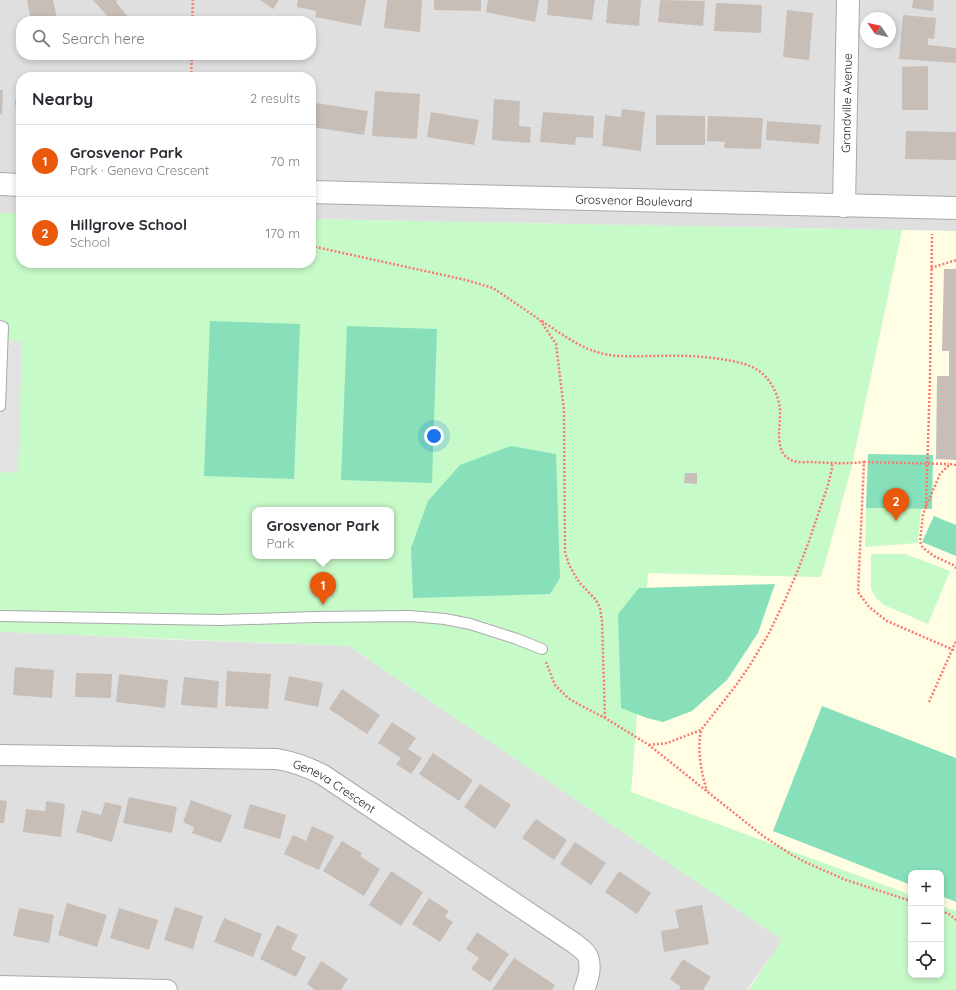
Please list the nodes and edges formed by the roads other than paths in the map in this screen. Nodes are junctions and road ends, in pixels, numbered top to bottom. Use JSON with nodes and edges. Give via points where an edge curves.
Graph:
{"nodes":[{"id":1,"x":848,"y":0,"type":"edge"},
{"id":2,"x":0,"y":184,"type":"edge"},
{"id":3,"x":16,"y":185,"type":"edge"},
{"id":4,"x":316,"y":192,"type":"edge"},
{"id":5,"x":844,"y":206,"type":"junction"},
{"id":6,"x":956,"y":208,"type":"edge"},
{"id":7,"x":0,"y":326,"type":"edge"},
{"id":8,"x":0,"y":406,"type":"edge"},
{"id":9,"x":0,"y":616,"type":"edge"},
{"id":10,"x":542,"y":649,"type":"road end"},
{"id":11,"x":0,"y":755,"type":"edge"},
{"id":12,"x":0,"y":986,"type":"edge"},
{"id":13,"x":167,"y":990,"type":"edge"},
{"id":14,"x":584,"y":990,"type":"edge"}],
"edges":[{"from":1,"to":5,"type":"street","name":"Grandville Avenue"},
{"from":2,"to":3,"type":"street"},
{"from":4,"to":5,"type":"street","name":"Grosvenor Boulevard"},
{"from":5,"to":6,"type":"street","name":"Grosvenor Boulevard"},
{"from":7,"to":8,"type":"lane","via":[[3,326]]},
{"from":9,"to":10,"type":"lane","via":[[220,620],[410,616],[470,624]]},
{"from":11,"to":14,"type":"street","name":"Geneva Crescent","via":[[277,760],[308,767],[574,943],[588,956],[589,979]]},
{"from":12,"to":13,"type":"street"}]}
